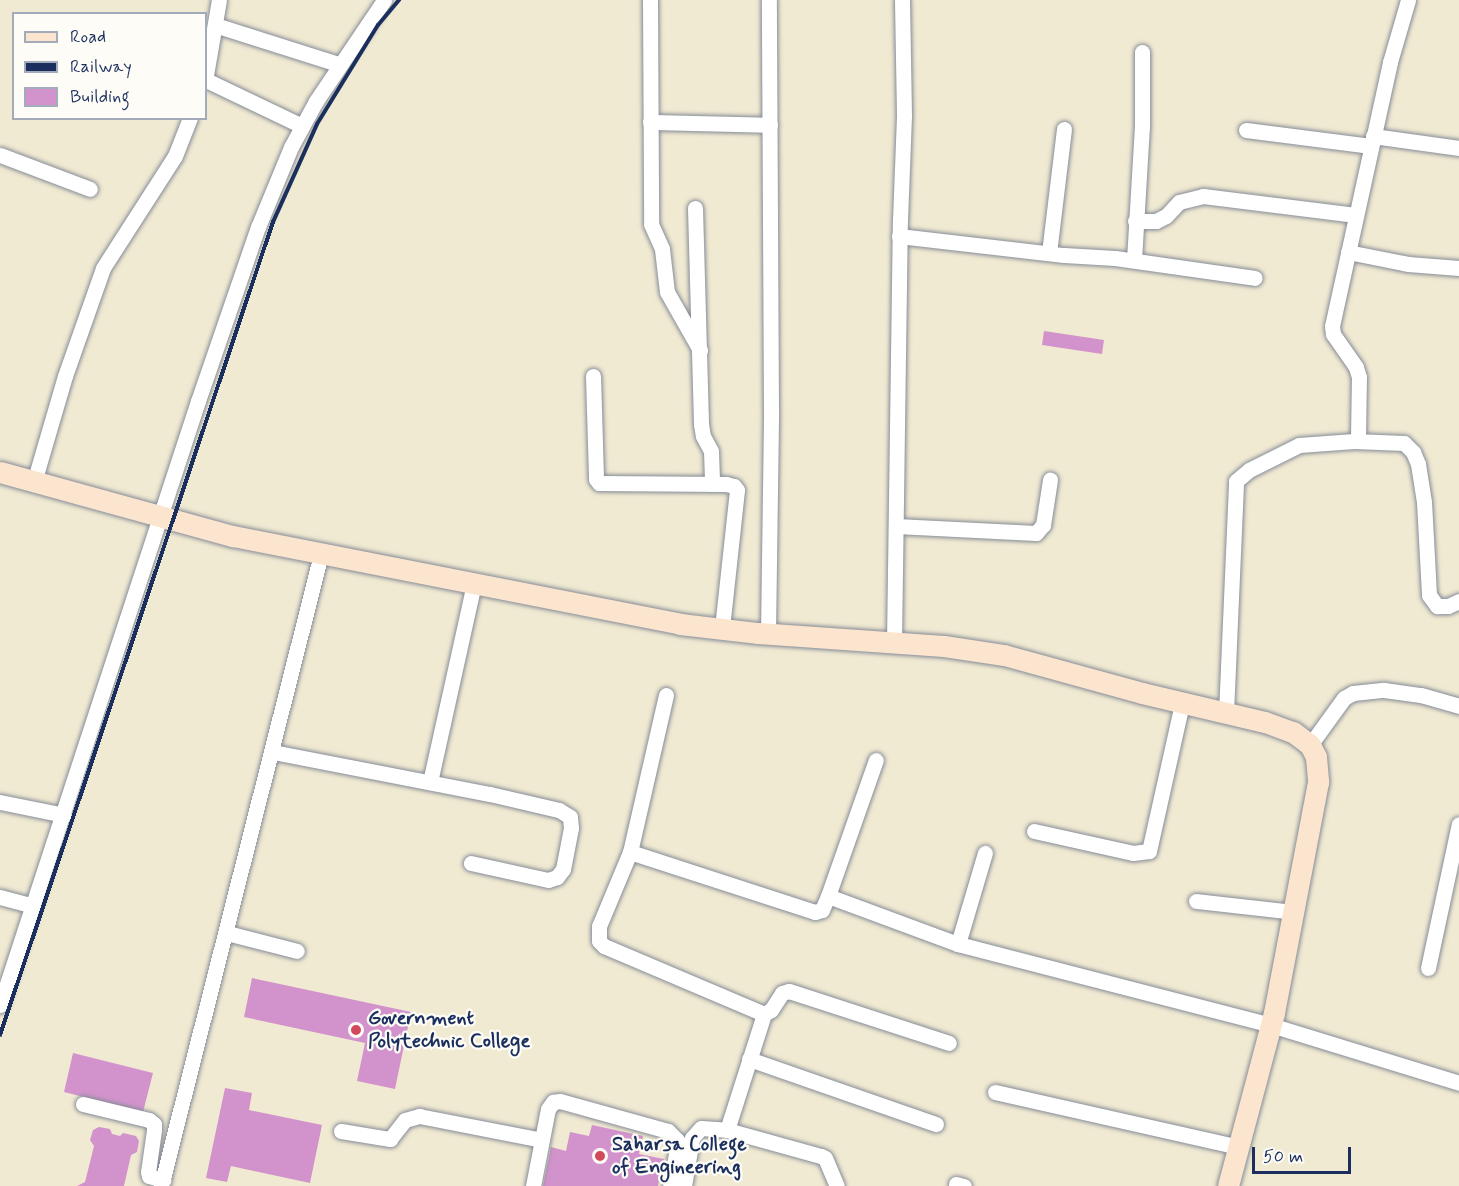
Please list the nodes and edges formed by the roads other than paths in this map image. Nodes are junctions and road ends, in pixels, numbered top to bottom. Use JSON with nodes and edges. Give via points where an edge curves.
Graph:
{"nodes":[{"id":1,"x":219,"y":0,"type":"edge"},
{"id":2,"x":384,"y":0,"type":"edge"},
{"id":3,"x":650,"y":0,"type":"edge"},
{"id":4,"x":769,"y":0,"type":"edge"},
{"id":5,"x":902,"y":0,"type":"edge"},
{"id":6,"x":1408,"y":0,"type":"edge"},
{"id":7,"x":215,"y":25,"type":"junction"},
{"id":8,"x":1143,"y":52,"type":"dead end"},
{"id":9,"x":338,"y":64,"type":"junction"},
{"id":10,"x":207,"y":69,"type":"edge"},
{"id":11,"x":207,"y":80,"type":"edge"},
{"id":12,"x":189,"y":120,"type":"edge"},
{"id":13,"x":650,"y":122,"type":"junction"},
{"id":14,"x":770,"y":125,"type":"junction"},
{"id":15,"x":302,"y":126,"type":"junction"},
{"id":16,"x":1064,"y":129,"type":"dead end"},
{"id":17,"x":1246,"y":130,"type":"dead end"},
{"id":18,"x":1372,"y":141,"type":"junction"},
{"id":19,"x":1459,"y":148,"type":"edge"},
{"id":20,"x":0,"y":155,"type":"edge"},
{"id":21,"x":90,"y":189,"type":"dead end"},
{"id":22,"x":694,"y":208,"type":"dead end"},
{"id":23,"x":1356,"y":215,"type":"junction"},
{"id":24,"x":1135,"y":221,"type":"junction"},
{"id":25,"x":899,"y":236,"type":"junction"},
{"id":26,"x":1348,"y":252,"type":"junction"},
{"id":27,"x":1049,"y":253,"type":"junction"},
{"id":28,"x":1134,"y":260,"type":"junction"},
{"id":29,"x":1459,"y":268,"type":"edge"},
{"id":30,"x":1255,"y":278,"type":"dead end"},
{"id":31,"x":700,"y":350,"type":"junction"},
{"id":32,"x":593,"y":376,"type":"dead end"},
{"id":33,"x":1354,"y":441,"type":"junction"},
{"id":34,"x":0,"y":472,"type":"edge"},
{"id":35,"x":1050,"y":480,"type":"dead end"},
{"id":36,"x":34,"y":482,"type":"junction"},
{"id":37,"x":712,"y":484,"type":"junction"},
{"id":38,"x":159,"y":517,"type":"junction"},
{"id":39,"x":896,"y":526,"type":"junction"},
{"id":40,"x":321,"y":554,"type":"junction"},
{"id":41,"x":474,"y":584,"type":"junction"},
{"id":42,"x":1459,"y":601,"type":"edge"},
{"id":43,"x":722,"y":629,"type":"junction"},
{"id":44,"x":768,"y":634,"type":"junction"},
{"id":45,"x":894,"y":643,"type":"junction"},
{"id":46,"x":666,"y":695,"type":"dead end"},
{"id":47,"x":1182,"y":703,"type":"junction"},
{"id":48,"x":1459,"y":706,"type":"edge"},
{"id":49,"x":1226,"y":713,"type":"junction"},
{"id":50,"x":1310,"y":745,"type":"junction"},
{"id":51,"x":273,"y":752,"type":"junction"},
{"id":52,"x":876,"y":760,"type":"dead end"},
{"id":53,"x":430,"y":782,"type":"junction"},
{"id":54,"x":0,"y":802,"type":"edge"},
{"id":55,"x":64,"y":815,"type":"junction"},
{"id":56,"x":1459,"y":824,"type":"edge"},
{"id":57,"x":1034,"y":831,"type":"dead end"},
{"id":58,"x":630,"y":852,"type":"junction"},
{"id":59,"x":985,"y":853,"type":"dead end"},
{"id":60,"x":471,"y":863,"type":"dead end"},
{"id":61,"x":828,"y":896,"type":"junction"},
{"id":62,"x":0,"y":897,"type":"edge"},
{"id":63,"x":1196,"y":901,"type":"dead end"},
{"id":64,"x":33,"y":906,"type":"junction"},
{"id":65,"x":1294,"y":912,"type":"junction"},
{"id":66,"x":227,"y":933,"type":"junction"},
{"id":67,"x":958,"y":944,"type":"junction"},
{"id":68,"x":297,"y":951,"type":"dead end"},
{"id":69,"x":1428,"y":968,"type":"dead end"},
{"id":70,"x":0,"y":1005,"type":"edge"},
{"id":71,"x":764,"y":1014,"type":"junction"},
{"id":72,"x":1271,"y":1025,"type":"junction"},
{"id":73,"x":949,"y":1043,"type":"dead end"},
{"id":74,"x":749,"y":1059,"type":"junction"},
{"id":75,"x":1459,"y":1083,"type":"edge"},
{"id":76,"x":995,"y":1092,"type":"dead end"},
{"id":77,"x":83,"y":1104,"type":"dead end"},
{"id":78,"x":936,"y":1124,"type":"dead end"},
{"id":79,"x":727,"y":1130,"type":"junction"},
{"id":80,"x":341,"y":1131,"type":"dead end"},
{"id":81,"x":542,"y":1140,"type":"junction"},
{"id":82,"x":1239,"y":1147,"type":"junction"},
{"id":83,"x":162,"y":1183,"type":"edge"},
{"id":84,"x":533,"y":1186,"type":"edge"},
{"id":85,"x":669,"y":1186,"type":"edge"},
{"id":86,"x":684,"y":1186,"type":"edge"},
{"id":87,"x":837,"y":1186,"type":"edge"},
{"id":88,"x":1228,"y":1186,"type":"edge"}],
"edges":[{"from":1,"to":7,"type":"street"},
{"from":2,"to":9,"type":"street"},
{"from":3,"to":13,"type":"street"},
{"from":4,"to":14,"type":"street"},
{"from":5,"to":25,"type":"street","via":[[904,115]]},
{"from":6,"to":18,"type":"street"},
{"from":7,"to":9,"type":"street"},
{"from":7,"to":10,"type":"street"},
{"from":8,"to":24,"type":"street"},
{"from":9,"to":15,"type":"street"},
{"from":11,"to":15,"type":"street"},
{"from":12,"to":36,"type":"street","via":[[175,156],[103,268],[64,376]]},
{"from":13,"to":14,"type":"street"},
{"from":13,"to":31,"type":"street","via":[[652,231],[662,249],[667,292]]},
{"from":14,"to":44,"type":"street"},
{"from":15,"to":38,"type":"street","via":[[258,227]]},
{"from":16,"to":27,"type":"street"},
{"from":17,"to":18,"type":"street"},
{"from":18,"to":19,"type":"street"},
{"from":18,"to":23,"type":"street"},
{"from":20,"to":21,"type":"street"},
{"from":22,"to":31,"type":"street"},
{"from":23,"to":24,"type":"street","via":[[1203,196],[1179,202],[1161,219]]},
{"from":23,"to":26,"type":"street"},
{"from":24,"to":28,"type":"street"},
{"from":25,"to":27,"type":"street"},
{"from":25,"to":39,"type":"street"},
{"from":26,"to":29,"type":"street","via":[[1408,264]]},
{"from":26,"to":33,"type":"street","via":[[1332,326],[1359,377],[1360,429]]},
{"from":27,"to":28,"type":"street"},
{"from":28,"to":30,"type":"street"},
{"from":31,"to":37,"type":"street","via":[[701,424],[711,451]]},
{"from":32,"to":37,"type":"street","via":[[599,483]]},
{"from":33,"to":42,"type":"street","via":[[1404,443],[1413,452],[1424,502],[1429,595],[1437,606]]},
{"from":33,"to":49,"type":"street","via":[[1299,445],[1249,470],[1236,481]]},
{"from":34,"to":36,"type":"main road"},
{"from":35,"to":39,"type":"street","via":[[1043,525],[1036,534]]},
{"from":36,"to":38,"type":"main road"},
{"from":37,"to":43,"type":"street","via":[[734,486],[737,490]]},
{"from":38,"to":40,"type":"main road"},
{"from":38,"to":55,"type":"street"},
{"from":39,"to":45,"type":"street"},
{"from":40,"to":41,"type":"main road"},
{"from":40,"to":51,"type":"street"},
{"from":41,"to":43,"type":"main road"},
{"from":41,"to":53,"type":"street"},
{"from":43,"to":44,"type":"main road"},
{"from":44,"to":45,"type":"main road"},
{"from":45,"to":47,"type":"main road","via":[[1004,655]]},
{"from":46,"to":58,"type":"street"},
{"from":47,"to":49,"type":"main road"},
{"from":47,"to":57,"type":"street","via":[[1149,851],[1133,853]]},
{"from":48,"to":50,"type":"street","via":[[1384,690],[1353,693],[1344,698]]},
{"from":49,"to":50,"type":"main road","via":[[1293,732]]},
{"from":50,"to":65,"type":"main road","via":[[1316,757],[1318,782]]},
{"from":51,"to":53,"type":"street"},
{"from":51,"to":66,"type":"street"},
{"from":52,"to":61,"type":"street"},
{"from":53,"to":60,"type":"street","via":[[559,810],[570,817],[572,828],[563,869],[557,878],[548,880]]},
{"from":54,"to":55,"type":"street"},
{"from":55,"to":64,"type":"street"},
{"from":56,"to":69,"type":"street"},
{"from":58,"to":61,"type":"street","via":[[815,912],[822,910]]},
{"from":58,"to":71,"type":"street","via":[[599,926],[599,941]]},
{"from":59,"to":67,"type":"street"},
{"from":61,"to":67,"type":"street"},
{"from":62,"to":64,"type":"street"},
{"from":63,"to":65,"type":"street"},
{"from":64,"to":70,"type":"street"},
{"from":65,"to":72,"type":"main road"},
{"from":66,"to":68,"type":"street"},
{"from":66,"to":83,"type":"street"},
{"from":67,"to":72,"type":"street"},
{"from":71,"to":73,"type":"street","via":[[782,993],[789,991]]},
{"from":71,"to":74,"type":"street"},
{"from":72,"to":75,"type":"street"},
{"from":72,"to":82,"type":"main road"},
{"from":74,"to":78,"type":"street"},
{"from":74,"to":79,"type":"street"},
{"from":76,"to":82,"type":"street"},
{"from":77,"to":83,"type":"street","via":[[154,1124],[148,1172]]},
{"from":79,"to":86,"type":"street","via":[[701,1128],[695,1132]]},
{"from":79,"to":87,"type":"street","via":[[825,1158]]},
{"from":80,"to":81,"type":"street","via":[[390,1139],[405,1120],[419,1116]]},
{"from":81,"to":84,"type":"street"},
{"from":81,"to":85,"type":"street","via":[[548,1109],[553,1102],[560,1101],[668,1131],[677,1140]]},
{"from":82,"to":88,"type":"main road"}]}
